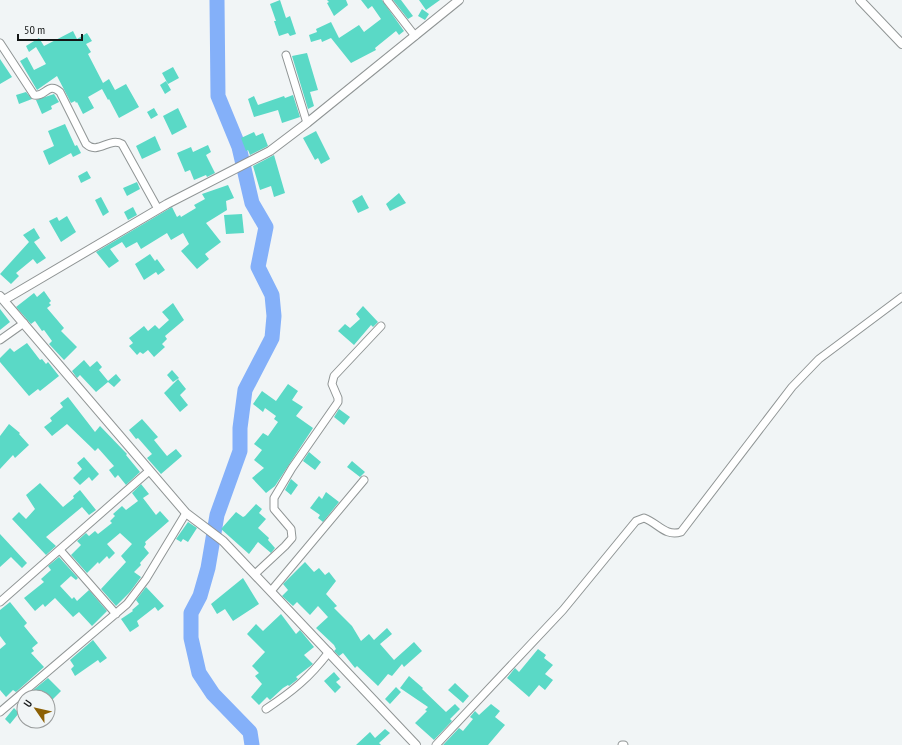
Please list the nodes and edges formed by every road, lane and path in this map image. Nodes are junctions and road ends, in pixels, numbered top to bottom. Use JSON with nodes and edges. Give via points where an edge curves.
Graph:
{"nodes":[{"id":1,"x":387,"y":0,"type":"edge"},
{"id":2,"x":459,"y":0,"type":"edge"},
{"id":3,"x":860,"y":0,"type":"edge"},
{"id":4,"x":415,"y":36,"type":"junction"},
{"id":5,"x":0,"y":43,"type":"edge"},
{"id":6,"x":902,"y":44,"type":"edge"},
{"id":7,"x":286,"y":55,"type":"dead end"},
{"id":8,"x":307,"y":123,"type":"junction"},
{"id":9,"x":158,"y":209,"type":"junction"},
{"id":10,"x":902,"y":296,"type":"edge"},
{"id":11,"x":2,"y":298,"type":"edge"},
{"id":12,"x":24,"y":323,"type":"junction"},
{"id":13,"x":381,"y":326,"type":"dead end"},
{"id":14,"x":0,"y":340,"type":"edge"},
{"id":15,"x":148,"y":471,"type":"junction"},
{"id":16,"x":364,"y":480,"type":"dead end"},
{"id":17,"x":186,"y":513,"type":"junction"},
{"id":18,"x":60,"y":550,"type":"junction"},
{"id":19,"x":255,"y":574,"type":"junction"},
{"id":20,"x":271,"y":591,"type":"junction"},
{"id":21,"x":0,"y":602,"type":"edge"},
{"id":22,"x":116,"y":614,"type":"junction"},
{"id":23,"x":329,"y":652,"type":"junction"},
{"id":24,"x":266,"y":709,"type":"dead end"},
{"id":25,"x":0,"y":712,"type":"edge"},
{"id":26,"x":416,"y":745,"type":"edge"},
{"id":27,"x":436,"y":745,"type":"edge"}],
"edges":[{"from":1,"to":4,"type":"street"},
{"from":2,"to":4,"type":"street"},
{"from":3,"to":6,"type":"street"},
{"from":4,"to":8,"type":"street"},
{"from":5,"to":9,"type":"street","via":[[34,95],[40,95],[52,88],[60,92],[86,144],[96,148],[115,141],[122,144]]},
{"from":7,"to":8,"type":"street"},
{"from":8,"to":9,"type":"street","via":[[270,151]]},
{"from":9,"to":11,"type":"street"},
{"from":10,"to":27,"type":"street","via":[[819,359],[797,382],[681,532],[668,533],[644,518],[636,521],[563,610]]},
{"from":11,"to":12,"type":"street"},
{"from":12,"to":14,"type":"street"},
{"from":12,"to":15,"type":"street"},
{"from":13,"to":19,"type":"street","via":[[334,376],[332,384],[338,402],[274,498],[274,509],[291,529],[292,538]]},
{"from":15,"to":17,"type":"street"},
{"from":15,"to":18,"type":"street"},
{"from":16,"to":20,"type":"street"},
{"from":17,"to":19,"type":"street","via":[[223,541]]},
{"from":17,"to":22,"type":"street","via":[[146,579]]},
{"from":18,"to":21,"type":"street"},
{"from":18,"to":22,"type":"street"},
{"from":19,"to":20,"type":"street"},
{"from":20,"to":23,"type":"street"},
{"from":22,"to":25,"type":"street"},
{"from":23,"to":24,"type":"street","via":[[312,674]]},
{"from":23,"to":26,"type":"street"}]}
